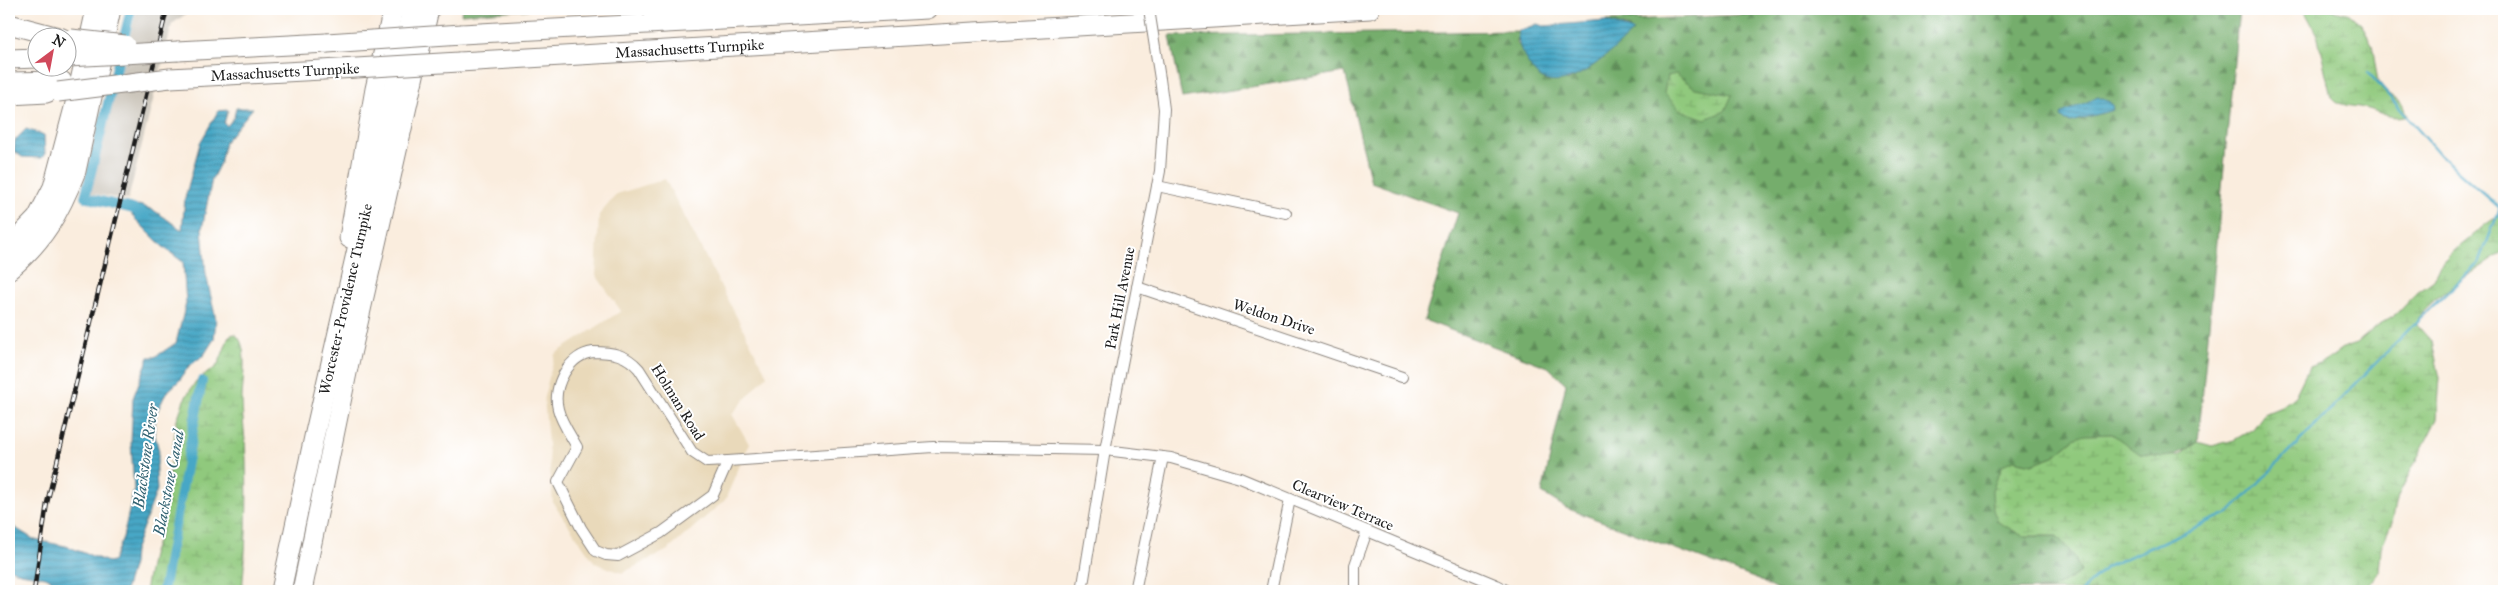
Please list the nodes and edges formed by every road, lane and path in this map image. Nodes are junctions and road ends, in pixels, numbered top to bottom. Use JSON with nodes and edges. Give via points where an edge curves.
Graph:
{"nodes":[{"id":1,"x":96,"y":9,"type":"edge"},
{"id":2,"x":111,"y":9,"type":"edge"},
{"id":3,"x":393,"y":9,"type":"edge"},
{"id":4,"x":412,"y":9,"type":"edge"},
{"id":5,"x":429,"y":9,"type":"edge"},
{"id":6,"x":927,"y":9,"type":"edge"},
{"id":7,"x":1149,"y":9,"type":"edge"},
{"id":8,"x":1370,"y":9,"type":"edge"},
{"id":9,"x":9,"y":24,"type":"edge"},
{"id":10,"x":28,"y":30,"type":"edge"},
{"id":11,"x":78,"y":44,"type":"edge"},
{"id":12,"x":28,"y":58,"type":"edge"},
{"id":13,"x":9,"y":59,"type":"edge"},
{"id":14,"x":9,"y":82,"type":"edge"},
{"id":15,"x":60,"y":86,"type":"junction"},
{"id":16,"x":9,"y":95,"type":"edge"},
{"id":17,"x":1157,"y":186,"type":"junction"},
{"id":18,"x":1286,"y":213,"type":"dead end"},
{"id":19,"x":9,"y":247,"type":"edge"},
{"id":20,"x":9,"y":270,"type":"edge"},
{"id":21,"x":1138,"y":287,"type":"junction"},
{"id":22,"x":1402,"y":377,"type":"dead end"},
{"id":23,"x":314,"y":437,"type":"junction"},
{"id":24,"x":1105,"y":450,"type":"junction"},
{"id":25,"x":1163,"y":457,"type":"junction"},
{"id":26,"x":728,"y":461,"type":"junction"},
{"id":27,"x":1290,"y":499,"type":"junction"},
{"id":28,"x":1367,"y":531,"type":"junction"},
{"id":29,"x":281,"y":591,"type":"edge"},
{"id":30,"x":302,"y":591,"type":"edge"},
{"id":31,"x":1082,"y":591,"type":"edge"},
{"id":32,"x":1135,"y":591,"type":"edge"},
{"id":33,"x":1271,"y":591,"type":"edge"},
{"id":34,"x":1355,"y":591,"type":"edge"},
{"id":35,"x":1508,"y":591,"type":"edge"}],
"edges":[{"from":1,"to":19,"type":"highway","via":[[52,187],[37,218]]},
{"from":2,"to":20,"type":"highway","via":[[72,180],[50,227]]},
{"from":3,"to":23,"type":"highway","via":[[374,89],[348,241],[317,390]]},
{"from":4,"to":23,"type":"highway","name":"Worcester-Providence Turnpike"},
{"from":5,"to":30,"type":"highway","name":"Worcester-Providence Turnpike","via":[[349,363]]},
{"from":6,"to":11,"type":"highway","name":"Massachusetts Turnpike","bridge":true,"via":[[178,51]]},
{"from":7,"to":17,"type":"street","name":"Park Hill Avenue","bridge":true,"via":[[1164,119]]},
{"from":8,"to":15,"type":"highway","name":"Massachusetts Turnpike","bridge":true},
{"from":9,"to":10,"type":"highway","name":"Massachusetts Turnpike"},
{"from":12,"to":13,"type":"highway"},
{"from":14,"to":15,"type":"highway","name":"Massachusetts Turnpike"},
{"from":15,"to":16,"type":"highway"},
{"from":17,"to":18,"type":"street"},
{"from":17,"to":21,"type":"street","name":"Park Hill Avenue"},
{"from":21,"to":22,"type":"street","name":"Weldon Drive"},
{"from":21,"to":24,"type":"street","name":"Park Hill Avenue"},
{"from":23,"to":29,"type":"highway","name":"Worcester-Providence Turnpike"},
{"from":24,"to":25,"type":"street","name":"Clearview Terrace"},
{"from":24,"to":26,"type":"street","name":"Holman Road","via":[[933,447]]},
{"from":24,"to":31,"type":"street","name":"Park Hill Avenue"},
{"from":25,"to":27,"type":"street","name":"Clearview Terrace","via":[[1240,478]]},
{"from":25,"to":32,"type":"street"},
{"from":26,"to":26,"type":"street","name":"Holman Road","via":[[714,495],[680,521],[618,556],[596,551],[558,482],[577,447],[558,410],[557,394],[562,378],[582,354],[604,352],[625,357],[639,369],[692,452],[707,462]]},
{"from":27,"to":28,"type":"street","name":"Clearview Terrace"},
{"from":27,"to":33,"type":"street"},
{"from":28,"to":34,"type":"street","via":[[1356,565]]},
{"from":28,"to":35,"type":"street","name":"Clearview Terrace"}]}
